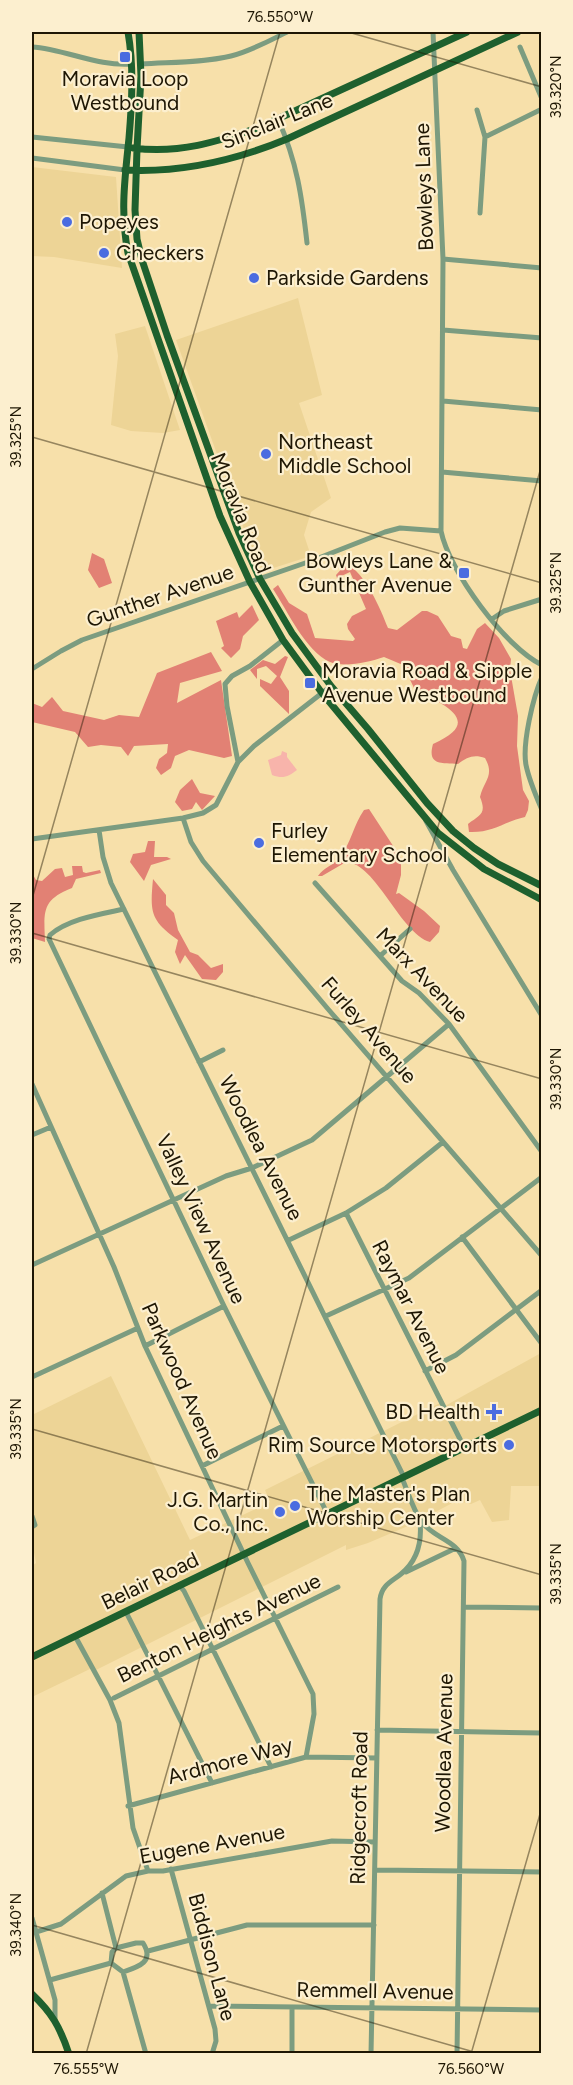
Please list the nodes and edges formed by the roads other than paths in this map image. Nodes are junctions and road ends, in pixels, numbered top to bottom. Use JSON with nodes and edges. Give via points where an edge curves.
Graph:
{"nodes":[{"id":1,"x":128,"y":32,"type":"edge"},
{"id":2,"x":139,"y":32,"type":"edge"},
{"id":3,"x":287,"y":32,"type":"edge"},
{"id":4,"x":434,"y":32,"type":"edge"},
{"id":5,"x":467,"y":32,"type":"edge"},
{"id":6,"x":518,"y":32,"type":"edge"},
{"id":7,"x":32,"y":47,"type":"edge"},
{"id":8,"x":434,"y":47,"type":"junction"},
{"id":9,"x":520,"y":47,"type":"dead end"},
{"id":10,"x":132,"y":64,"type":"junction"},
{"id":11,"x":141,"y":64,"type":"junction"},
{"id":12,"x":436,"y":69,"type":"junction"},
{"id":13,"x":542,"y":99,"type":"edge"},
{"id":14,"x":542,"y":109,"type":"edge"},
{"id":15,"x":477,"y":110,"type":"dead end"},
{"id":16,"x":278,"y":119,"type":"junction"},
{"id":17,"x":485,"y":136,"type":"junction"},
{"id":18,"x":32,"y":137,"type":"edge"},
{"id":19,"x":286,"y":139,"type":"junction"},
{"id":20,"x":128,"y":147,"type":"junction"},
{"id":21,"x":137,"y":148,"type":"junction"},
{"id":22,"x":32,"y":158,"type":"edge"},
{"id":23,"x":125,"y":170,"type":"junction"},
{"id":24,"x":137,"y":171,"type":"junction"},
{"id":25,"x":480,"y":213,"type":"dead end"},
{"id":26,"x":307,"y":243,"type":"dead end"},
{"id":27,"x":443,"y":259,"type":"junction"},
{"id":28,"x":542,"y":268,"type":"edge"},
{"id":29,"x":443,"y":330,"type":"junction"},
{"id":30,"x":542,"y":338,"type":"edge"},
{"id":31,"x":443,"y":401,"type":"junction"},
{"id":32,"x":542,"y":410,"type":"edge"},
{"id":33,"x":442,"y":472,"type":"junction"},
{"id":34,"x":542,"y":482,"type":"edge"},
{"id":35,"x":441,"y":531,"type":"junction"},
{"id":36,"x":260,"y":579,"type":"junction"},
{"id":37,"x":250,"y":582,"type":"junction"},
{"id":38,"x":542,"y":599,"type":"edge"},
{"id":39,"x":492,"y":619,"type":"junction"},
{"id":40,"x":283,"y":640,"type":"junction"},
{"id":41,"x":542,"y":665,"type":"edge"},
{"id":42,"x":32,"y":669,"type":"edge"},
{"id":43,"x":542,"y":677,"type":"edge"},
{"id":44,"x":331,"y":686,"type":"junction"},
{"id":45,"x":322,"y":693,"type":"junction"},
{"id":46,"x":238,"y":762,"type":"junction"},
{"id":47,"x":542,"y":810,"type":"edge"},
{"id":48,"x":422,"y":814,"type":"junction"},
{"id":49,"x":183,"y":818,"type":"junction"},
{"id":50,"x":99,"y":830,"type":"junction"},
{"id":51,"x":32,"y":839,"type":"edge"},
{"id":52,"x":315,"y":884,"type":"dead end"},
{"id":53,"x":542,"y":886,"type":"edge"},
{"id":54,"x":542,"y":900,"type":"edge"},
{"id":55,"x":124,"y":909,"type":"junction"},
{"id":56,"x":410,"y":929,"type":"dead end"},
{"id":57,"x":380,"y":956,"type":"junction"},
{"id":58,"x":542,"y":1016,"type":"edge"},
{"id":59,"x":449,"y":1024,"type":"junction"},
{"id":60,"x":223,"y":1050,"type":"dead end"},
{"id":61,"x":199,"y":1062,"type":"junction"},
{"id":62,"x":388,"y":1076,"type":"junction"},
{"id":63,"x":32,"y":1084,"type":"edge"},
{"id":64,"x":51,"y":1127,"type":"junction"},
{"id":65,"x":32,"y":1135,"type":"edge"},
{"id":66,"x":443,"y":1142,"type":"junction"},
{"id":67,"x":542,"y":1152,"type":"edge"},
{"id":68,"x":252,"y":1168,"type":"junction"},
{"id":69,"x":542,"y":1177,"type":"edge"},
{"id":70,"x":174,"y":1200,"type":"junction"},
{"id":71,"x":501,"y":1209,"type":"junction"},
{"id":72,"x":346,"y":1213,"type":"junction"},
{"id":73,"x":99,"y":1233,"type":"junction"},
{"id":74,"x":462,"y":1237,"type":"junction"},
{"id":75,"x":289,"y":1240,"type":"junction"},
{"id":76,"x":542,"y":1256,"type":"edge"},
{"id":77,"x":32,"y":1265,"type":"edge"},
{"id":78,"x":384,"y":1289,"type":"junction"},
{"id":79,"x":542,"y":1290,"type":"edge"},
{"id":80,"x":224,"y":1306,"type":"junction"},
{"id":81,"x":515,"y":1309,"type":"junction"},
{"id":82,"x":326,"y":1316,"type":"junction"},
{"id":83,"x":138,"y":1328,"type":"junction"},
{"id":84,"x":542,"y":1344,"type":"edge"},
{"id":85,"x":145,"y":1346,"type":"junction"},
{"id":86,"x":425,"y":1371,"type":"junction"},
{"id":87,"x":32,"y":1377,"type":"edge"},
{"id":88,"x":542,"y":1410,"type":"edge"},
{"id":89,"x":283,"y":1426,"type":"junction"},
{"id":90,"x":464,"y":1447,"type":"junction"},
{"id":91,"x":202,"y":1466,"type":"junction"},
{"id":92,"x":403,"y":1477,"type":"junction"},
{"id":93,"x":327,"y":1513,"type":"junction"},
{"id":94,"x":32,"y":1516,"type":"edge"},
{"id":95,"x":420,"y":1520,"type":"junction"},
{"id":96,"x":33,"y":1526,"type":"edge"},
{"id":97,"x":456,"y":1548,"type":"junction"},
{"id":98,"x":243,"y":1554,"type":"junction"},
{"id":99,"x":403,"y":1573,"type":"junction"},
{"id":100,"x":179,"y":1585,"type":"junction"},
{"id":101,"x":338,"y":1587,"type":"dead end"},
{"id":102,"x":464,"y":1607,"type":"junction"},
{"id":103,"x":542,"y":1608,"type":"edge"},
{"id":104,"x":126,"y":1611,"type":"junction"},
{"id":105,"x":275,"y":1618,"type":"junction"},
{"id":106,"x":75,"y":1636,"type":"junction"},
{"id":107,"x":212,"y":1650,"type":"junction"},
{"id":108,"x":32,"y":1657,"type":"edge"},
{"id":109,"x":159,"y":1676,"type":"junction"},
{"id":110,"x":114,"y":1698,"type":"dead end"},
{"id":111,"x":377,"y":1730,"type":"junction"},
{"id":112,"x":462,"y":1732,"type":"junction"},
{"id":113,"x":542,"y":1734,"type":"edge"},
{"id":114,"x":306,"y":1757,"type":"junction"},
{"id":115,"x":377,"y":1758,"type":"junction"},
{"id":116,"x":271,"y":1767,"type":"junction"},
{"id":117,"x":212,"y":1783,"type":"junction"},
{"id":118,"x":128,"y":1806,"type":"junction"},
{"id":119,"x":375,"y":1842,"type":"junction"},
{"id":120,"x":171,"y":1869,"type":"junction"},
{"id":121,"x":375,"y":1870,"type":"junction"},
{"id":122,"x":148,"y":1871,"type":"junction"},
{"id":123,"x":458,"y":1871,"type":"junction"},
{"id":124,"x":542,"y":1872,"type":"edge"},
{"id":125,"x":102,"y":1893,"type":"junction"},
{"id":126,"x":32,"y":1918,"type":"edge"},
{"id":127,"x":374,"y":1925,"type":"junction"},
{"id":128,"x":36,"y":1932,"type":"junction"},
{"id":129,"x":190,"y":1940,"type":"junction"},
{"id":130,"x":116,"y":1948,"type":"junction"},
{"id":131,"x":148,"y":1951,"type":"junction"},
{"id":132,"x":111,"y":1963,"type":"junction"},
{"id":133,"x":123,"y":1972,"type":"junction"},
{"id":134,"x":50,"y":1980,"type":"junction"},
{"id":135,"x":32,"y":1994,"type":"edge"},
{"id":136,"x":208,"y":2006,"type":"junction"},
{"id":137,"x":292,"y":2007,"type":"junction"},
{"id":138,"x":372,"y":2008,"type":"junction"},
{"id":139,"x":457,"y":2009,"type":"junction"},
{"id":140,"x":542,"y":2010,"type":"edge"},
{"id":141,"x":55,"y":2019,"type":"junction"},
{"id":142,"x":69,"y":2054,"type":"edge"},
{"id":143,"x":146,"y":2054,"type":"edge"},
{"id":144,"x":212,"y":2054,"type":"edge"},
{"id":145,"x":292,"y":2054,"type":"edge"},
{"id":146,"x":371,"y":2054,"type":"edge"},
{"id":147,"x":457,"y":2054,"type":"edge"}],
"edges":[{"from":1,"to":10,"type":"main road","name":"Moravia Road"},
{"from":2,"to":11,"type":"main road","name":"Moravia Road"},
{"from":3,"to":11,"type":"street","via":[[231,56]]},
{"from":4,"to":8,"type":"street","name":"Bowleys Lane"},
{"from":5,"to":8,"type":"main road","name":"Sinclair Lane"},
{"from":6,"to":12,"type":"main road","name":"Sinclair Lane"},
{"from":7,"to":10,"type":"street","via":[[110,64]]},
{"from":8,"to":12,"type":"street","name":"Bowleys Lane"},
{"from":8,"to":16,"type":"main road","name":"Sinclair Lane"},
{"from":9,"to":13,"type":"street"},
{"from":10,"to":20,"type":"main road","name":"Moravia Road"},
{"from":11,"to":21,"type":"main road","name":"Moravia Road"},
{"from":12,"to":19,"type":"main road","name":"Sinclair Lane"},
{"from":12,"to":27,"type":"street","name":"Bowleys Lane"},
{"from":14,"to":17,"type":"street"},
{"from":15,"to":17,"type":"street"},
{"from":16,"to":19,"type":"street"},
{"from":16,"to":21,"type":"main road","name":"Sinclair Lane","via":[[193,147],[165,151]]},
{"from":17,"to":25,"type":"street"},
{"from":18,"to":20,"type":"street","name":"Sinclair Lane"},
{"from":19,"to":24,"type":"main road","name":"Sinclair Lane","via":[[202,166]]},
{"from":19,"to":26,"type":"street","via":[[300,186]]},
{"from":20,"to":21,"type":"main road","name":"Sinclair Lane"},
{"from":20,"to":23,"type":"main road","name":"Moravia Road"},
{"from":21,"to":24,"type":"main road","name":"Moravia Road"},
{"from":22,"to":23,"type":"street","name":"Sinclair Lane"},
{"from":23,"to":24,"type":"main road","name":"Sinclair Lane"},
{"from":23,"to":37,"type":"main road","name":"Moravia Road","via":[[122,218],[132,267],[220,516]]},
{"from":24,"to":36,"type":"main road","name":"Moravia Road","via":[[136,226],[142,260],[227,502]]},
{"from":27,"to":28,"type":"street"},
{"from":27,"to":29,"type":"street","name":"Bowleys Lane"},
{"from":29,"to":30,"type":"street"},
{"from":29,"to":31,"type":"street","name":"Bowleys Lane"},
{"from":31,"to":32,"type":"street"},
{"from":31,"to":33,"type":"street","name":"Bowleys Lane"},
{"from":33,"to":34,"type":"street"},
{"from":33,"to":35,"type":"street","name":"Bowleys Lane"},
{"from":35,"to":36,"type":"street","name":"Gunther Avenue","via":[[400,528]]},
{"from":35,"to":39,"type":"street","name":"Bowleys Lane","via":[[452,562]]},
{"from":36,"to":37,"type":"street","name":"Gunther Avenue"},
{"from":36,"to":44,"type":"main road","name":"Moravia Road","via":[[292,633]]},
{"from":37,"to":40,"type":"main road","name":"Moravia Road"},
{"from":37,"to":42,"type":"street","name":"Gunther Avenue","via":[[82,640]]},
{"from":38,"to":39,"type":"street"},
{"from":39,"to":41,"type":"street","name":"Bowleys Lane","via":[[519,651]]},
{"from":40,"to":45,"type":"main road","name":"Moravia Road"},
{"from":40,"to":46,"type":"street","via":[[225,684]]},
{"from":43,"to":47,"type":"street","via":[[525,754]]},
{"from":44,"to":45,"type":"street"},
{"from":44,"to":53,"type":"main road","name":"Moravia Road","via":[[453,831],[490,859]]},
{"from":45,"to":46,"type":"street"},
{"from":45,"to":48,"type":"main road","name":"Moravia Road"},
{"from":46,"to":49,"type":"street","via":[[216,805]]},
{"from":48,"to":54,"type":"main road","name":"Moravia Road","via":[[462,854]]},
{"from":48,"to":58,"type":"street"},
{"from":49,"to":50,"type":"street"},
{"from":49,"to":62,"type":"street","name":"Furley Avenue","via":[[203,861]]},
{"from":50,"to":51,"type":"street"},
{"from":50,"to":55,"type":"street","name":"Woodlea Avenue","via":[[106,870]]},
{"from":52,"to":57,"type":"street","name":"Marx Avenue"},
{"from":55,"to":61,"type":"street","name":"Woodlea Avenue"},
{"from":55,"to":70,"type":"street","name":"Valley View Avenue","via":[[90,916],[49,936]]},
{"from":56,"to":57,"type":"street"},
{"from":57,"to":59,"type":"street","name":"Marx Avenue"},
{"from":59,"to":62,"type":"street"},
{"from":59,"to":67,"type":"street","name":"Marx Avenue"},
{"from":60,"to":61,"type":"street"},
{"from":61,"to":68,"type":"street","name":"Woodlea Avenue"},
{"from":62,"to":66,"type":"street","name":"Furley Avenue"},
{"from":62,"to":68,"type":"street","via":[[312,1140]]},
{"from":63,"to":64,"type":"street","name":"Parkwood Avenue"},
{"from":64,"to":65,"type":"street"},
{"from":64,"to":73,"type":"street","name":"Parkwood Avenue"},
{"from":66,"to":71,"type":"street","name":"Furley Avenue"},
{"from":66,"to":72,"type":"street","via":[[387,1188]]},
{"from":68,"to":70,"type":"street"},
{"from":68,"to":75,"type":"street","name":"Woodlea Avenue"},
{"from":69,"to":71,"type":"street"},
{"from":70,"to":73,"type":"street"},
{"from":70,"to":80,"type":"street","name":"Valley View Avenue"},
{"from":71,"to":74,"type":"street"},
{"from":71,"to":76,"type":"street","name":"Furley Avenue"},
{"from":72,"to":75,"type":"street"},
{"from":72,"to":78,"type":"street","name":"Raymar Avenue"},
{"from":73,"to":77,"type":"street"},
{"from":73,"to":83,"type":"street","name":"Parkwood Avenue"},
{"from":74,"to":78,"type":"street","via":[[409,1278]]},
{"from":74,"to":81,"type":"street"},
{"from":75,"to":82,"type":"street","name":"Woodlea Avenue"},
{"from":78,"to":82,"type":"street"},
{"from":78,"to":86,"type":"street","name":"Raymar Avenue"},
{"from":79,"to":81,"type":"street"},
{"from":80,"to":85,"type":"street"},
{"from":80,"to":89,"type":"street","name":"Valley View Avenue"},
{"from":81,"to":84,"type":"street"},
{"from":81,"to":86,"type":"street","via":[[453,1357]]},
{"from":82,"to":92,"type":"street","name":"Woodlea Avenue"},
{"from":83,"to":85,"type":"street","name":"Parkwood Avenue"},
{"from":83,"to":87,"type":"street"},
{"from":85,"to":91,"type":"street","name":"Parkwood Avenue"},
{"from":86,"to":90,"type":"street","name":"Raymar Avenue"},
{"from":88,"to":90,"type":"main road","name":"Belair Road"},
{"from":89,"to":91,"type":"street"},
{"from":89,"to":93,"type":"street","name":"Valley View Avenue"},
{"from":90,"to":92,"type":"main road","name":"Belair Road"},
{"from":91,"to":98,"type":"street","name":"Parkwood Avenue"},
{"from":92,"to":93,"type":"main road","name":"Belair Road"},
{"from":92,"to":95,"type":"street","name":"Woodlea Avenue"},
{"from":93,"to":98,"type":"main road","name":"Belair Road"},
{"from":94,"to":96,"type":"street"},
{"from":95,"to":97,"type":"street","name":"Woodlea Avenue"},
{"from":95,"to":99,"type":"street","name":"Ridgecroft Road","via":[[418,1549]]},
{"from":97,"to":99,"type":"street","name":"Ridgecroft Road"},
{"from":97,"to":102,"type":"street","name":"Woodlea Avenue","via":[[464,1561]]},
{"from":98,"to":100,"type":"main road","name":"Belair Road"},
{"from":98,"to":105,"type":"street","name":"Parkwood Avenue"},
{"from":99,"to":111,"type":"street","name":"Ridgecroft Road","via":[[386,1585],[380,1599]]},
{"from":100,"to":104,"type":"main road","name":"Belair Road"},
{"from":100,"to":107,"type":"street"},
{"from":101,"to":105,"type":"street","name":"Benton Heights Avenue"},
{"from":102,"to":103,"type":"street"},
{"from":102,"to":112,"type":"street","name":"Woodlea Avenue"},
{"from":104,"to":106,"type":"main road","name":"Belair Road"},
{"from":104,"to":109,"type":"street"},
{"from":105,"to":107,"type":"street","name":"Benton Heights Avenue"},
{"from":105,"to":114,"type":"street","name":"Parkwood Avenue","via":[[314,1698]]},
{"from":106,"to":108,"type":"main road","name":"Belair Road"},
{"from":106,"to":118,"type":"street","via":[[119,1723]]},
{"from":107,"to":109,"type":"street","name":"Benton Heights Avenue"},
{"from":107,"to":116,"type":"street"},
{"from":109,"to":110,"type":"street","name":"Benton Heights Avenue"},
{"from":109,"to":117,"type":"street"},
{"from":111,"to":112,"type":"street"},
{"from":111,"to":115,"type":"street","name":"Ridgecroft Road"},
{"from":112,"to":113,"type":"street"},
{"from":112,"to":123,"type":"street","name":"Woodlea Avenue"},
{"from":114,"to":115,"type":"street","name":"Ardmore Way"},
{"from":114,"to":116,"type":"street","name":"Ardmore Way"},
{"from":115,"to":119,"type":"street","name":"Ridgecroft Road"},
{"from":116,"to":117,"type":"street","name":"Ardmore Way"},
{"from":117,"to":118,"type":"street","name":"Ardmore Way"},
{"from":118,"to":122,"type":"street"},
{"from":119,"to":120,"type":"street","name":"Eugene Avenue","via":[[332,1841]]},
{"from":119,"to":121,"type":"street","name":"Ridgecroft Road"},
{"from":120,"to":122,"type":"street","name":"Eugene Avenue"},
{"from":120,"to":129,"type":"street","name":"Biddison Lane"},
{"from":121,"to":123,"type":"street"},
{"from":121,"to":127,"type":"street","name":"Ridgecroft Road"},
{"from":122,"to":125,"type":"street","name":"Eugene Avenue","via":[[126,1876]]},
{"from":123,"to":124,"type":"street"},
{"from":123,"to":139,"type":"street","name":"Woodlea Avenue"},
{"from":125,"to":128,"type":"street","name":"Eugene Avenue","via":[[61,1924]]},
{"from":125,"to":130,"type":"street"},
{"from":126,"to":128,"type":"street"},
{"from":127,"to":129,"type":"street","via":[[254,1924]]},
{"from":127,"to":138,"type":"street","name":"Ridgecroft Road"},
{"from":128,"to":134,"type":"street"},
{"from":129,"to":131,"type":"street"},
{"from":129,"to":136,"type":"street","name":"Biddison Lane"},
{"from":130,"to":131,"type":"street","via":[[136,1942],[143,1943]]},
{"from":130,"to":132,"type":"street"},
{"from":131,"to":133,"type":"street","via":[[141,1964]]},
{"from":132,"to":133,"type":"street"},
{"from":132,"to":134,"type":"street"},
{"from":133,"to":143,"type":"street"},
{"from":134,"to":141,"type":"street","via":[[57,2008]]},
{"from":135,"to":141,"type":"main road"},
{"from":136,"to":137,"type":"street","name":"Remmell Avenue"},
{"from":136,"to":144,"type":"street","name":"Biddison Lane","via":[[216,2036]]},
{"from":137,"to":138,"type":"street","name":"Remmell Avenue"},
{"from":137,"to":145,"type":"street"},
{"from":138,"to":139,"type":"street","name":"Remmell Avenue"},
{"from":138,"to":146,"type":"street","name":"Ridgecroft Road"},
{"from":139,"to":140,"type":"street","name":"Remmell Avenue"},
{"from":139,"to":147,"type":"street","name":"Woodlea Avenue"},
{"from":141,"to":142,"type":"main road"}]}
